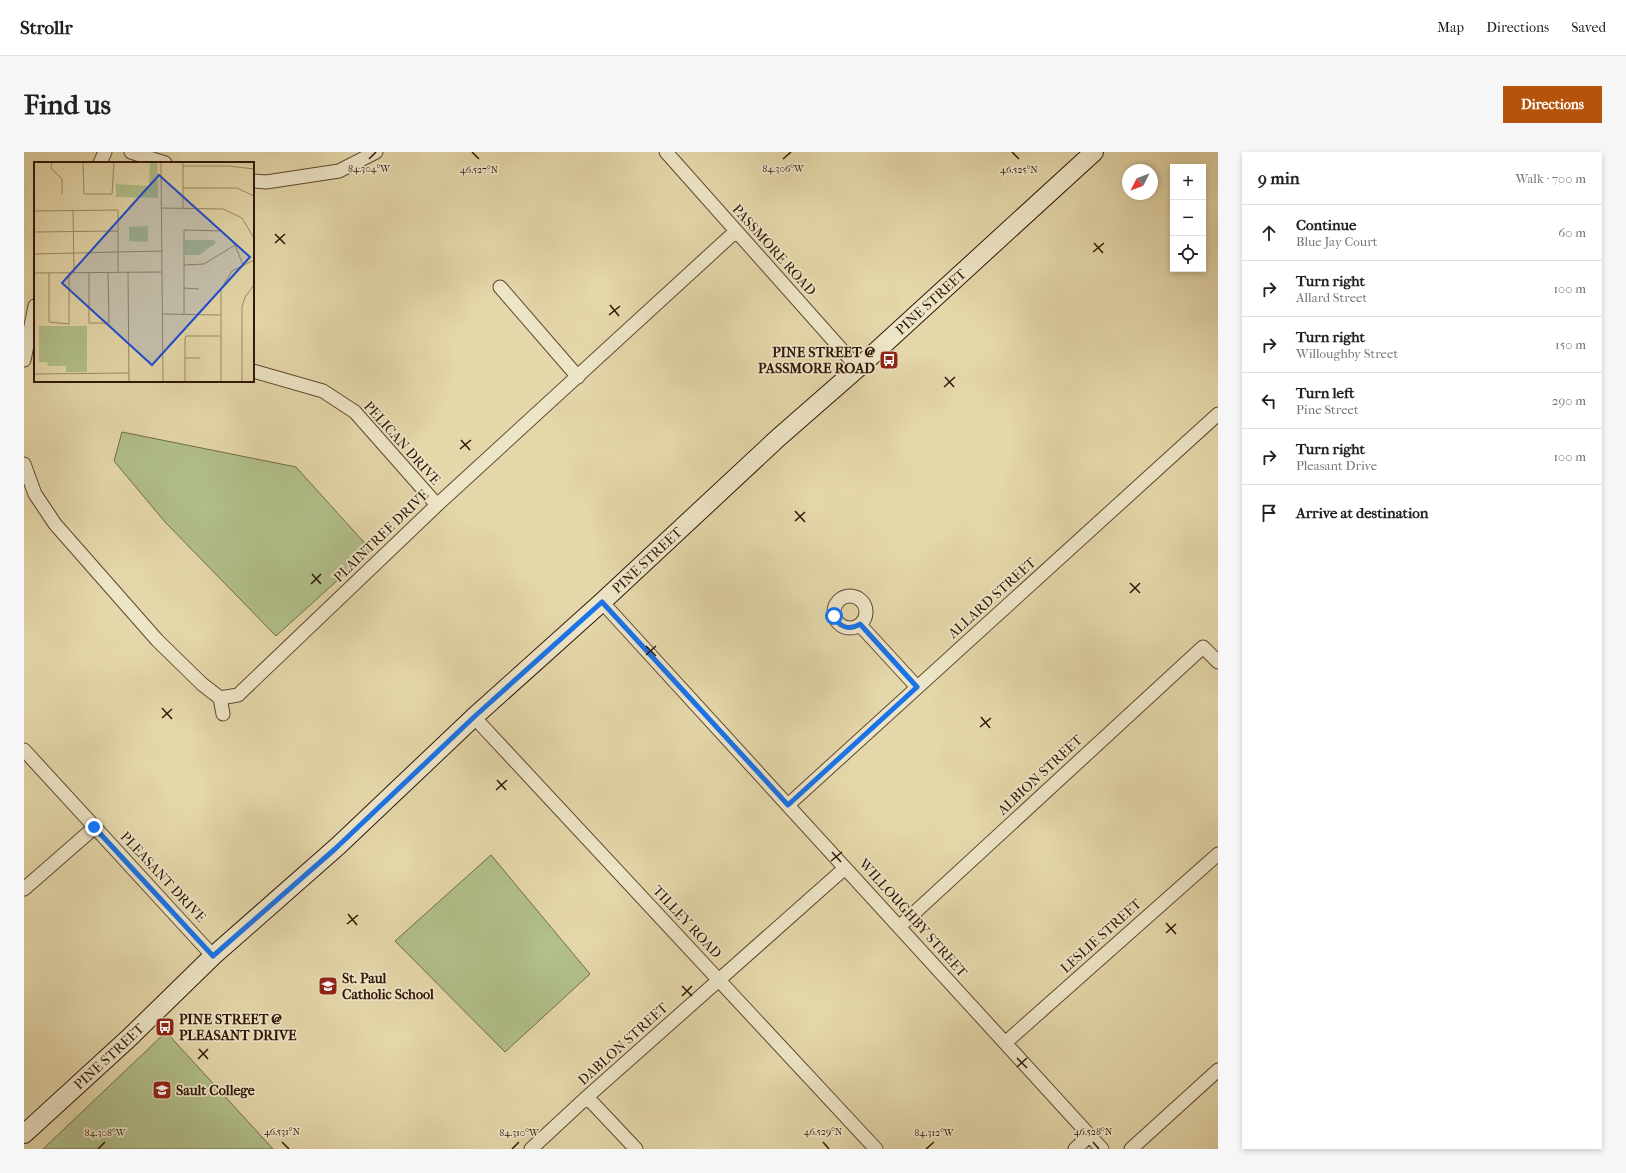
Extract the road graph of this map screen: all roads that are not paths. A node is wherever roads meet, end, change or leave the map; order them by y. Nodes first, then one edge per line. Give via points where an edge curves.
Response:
1 (105, 152) edge
2 (131, 152) edge
3 (376, 152) edge
4 (666, 152) edge
5 (1094, 152) edge
6 (100, 162) edge
7 (162, 162) edge
8 (254, 181) edge
9 (736, 231) junction
10 (500, 287) dead end
11 (34, 312) edge
12 (24, 360) edge
13 (858, 368) junction
14 (254, 371) edge
15 (578, 377) junction
16 (1218, 414) edge
17 (24, 464) edge
18 (437, 505) junction
19 (602, 602) junction
20 (860, 624) dead end
21 (1218, 662) edge
22 (917, 687) junction
23 (220, 698) junction
24 (224, 714) dead end
25 (474, 717) junction
26 (24, 750) edge
27 (788, 805) junction
28 (94, 827) junction
29 (1218, 854) edge
30 (845, 868) junction
31 (24, 889) edge
32 (899, 927) junction
33 (213, 956) junction
34 (718, 980) junction
35 (1005, 1043) junction
36 (1218, 1070) edge
37 (587, 1097) junction
38 (24, 1134) edge
39 (1090, 1136) junction
40 (531, 1149) edge
41 (636, 1149) edge
42 (876, 1149) edge
43 (1075, 1149) edge
44 (1102, 1149) edge
45 (1131, 1149) edge

1 - 6 street
2 - 7 street
3 - 8 street via 338,171 266,182
4 - 9 street, PASSMORE ROAD
5 - 13 street, PINE STREET
9 - 13 street, PASSMORE ROAD
9 - 15 street, PLAINTREE DRIVE
10 - 15 street
11 - 12 street
13 - 19 street, PINE STREET via 778,438
14 - 18 street, PELICAN DRIVE via 323,391 355,412
15 - 18 street, PLAINTREE DRIVE
16 - 22 street, ALLARD STREET
17 - 23 street via 35,494 55,524 157,640
18 - 23 street, PLAINTREE DRIVE via 238,695
19 - 25 street, PINE STREET
19 - 27 street, WILLOUGHBY STREET
20 - 22 street
21 - 32 street, ALBION STREET via 1204,647
22 - 27 street, ALLARD STREET
23 - 24 street
25 - 33 street, PINE STREET via 335,849
25 - 34 street, TILLEY ROAD
26 - 28 street, PLEASANT DRIVE
27 - 30 street, WILLOUGHBY STREET
28 - 31 street
28 - 33 street, PLEASANT DRIVE
29 - 35 street, LESLIE STREET
30 - 32 street, WILLOUGHBY STREET
30 - 34 street, DABLON STREET
32 - 35 street, WILLOUGHBY STREET
33 - 38 street, PINE STREET via 129,1038
34 - 37 street, DABLON STREET
34 - 42 street, TILLEY ROAD
35 - 39 street, WILLOUGHBY STREET
36 - 45 street
37 - 40 street, DABLON STREET
37 - 41 street
39 - 43 street
39 - 44 street, WILLOUGHBY STREET

